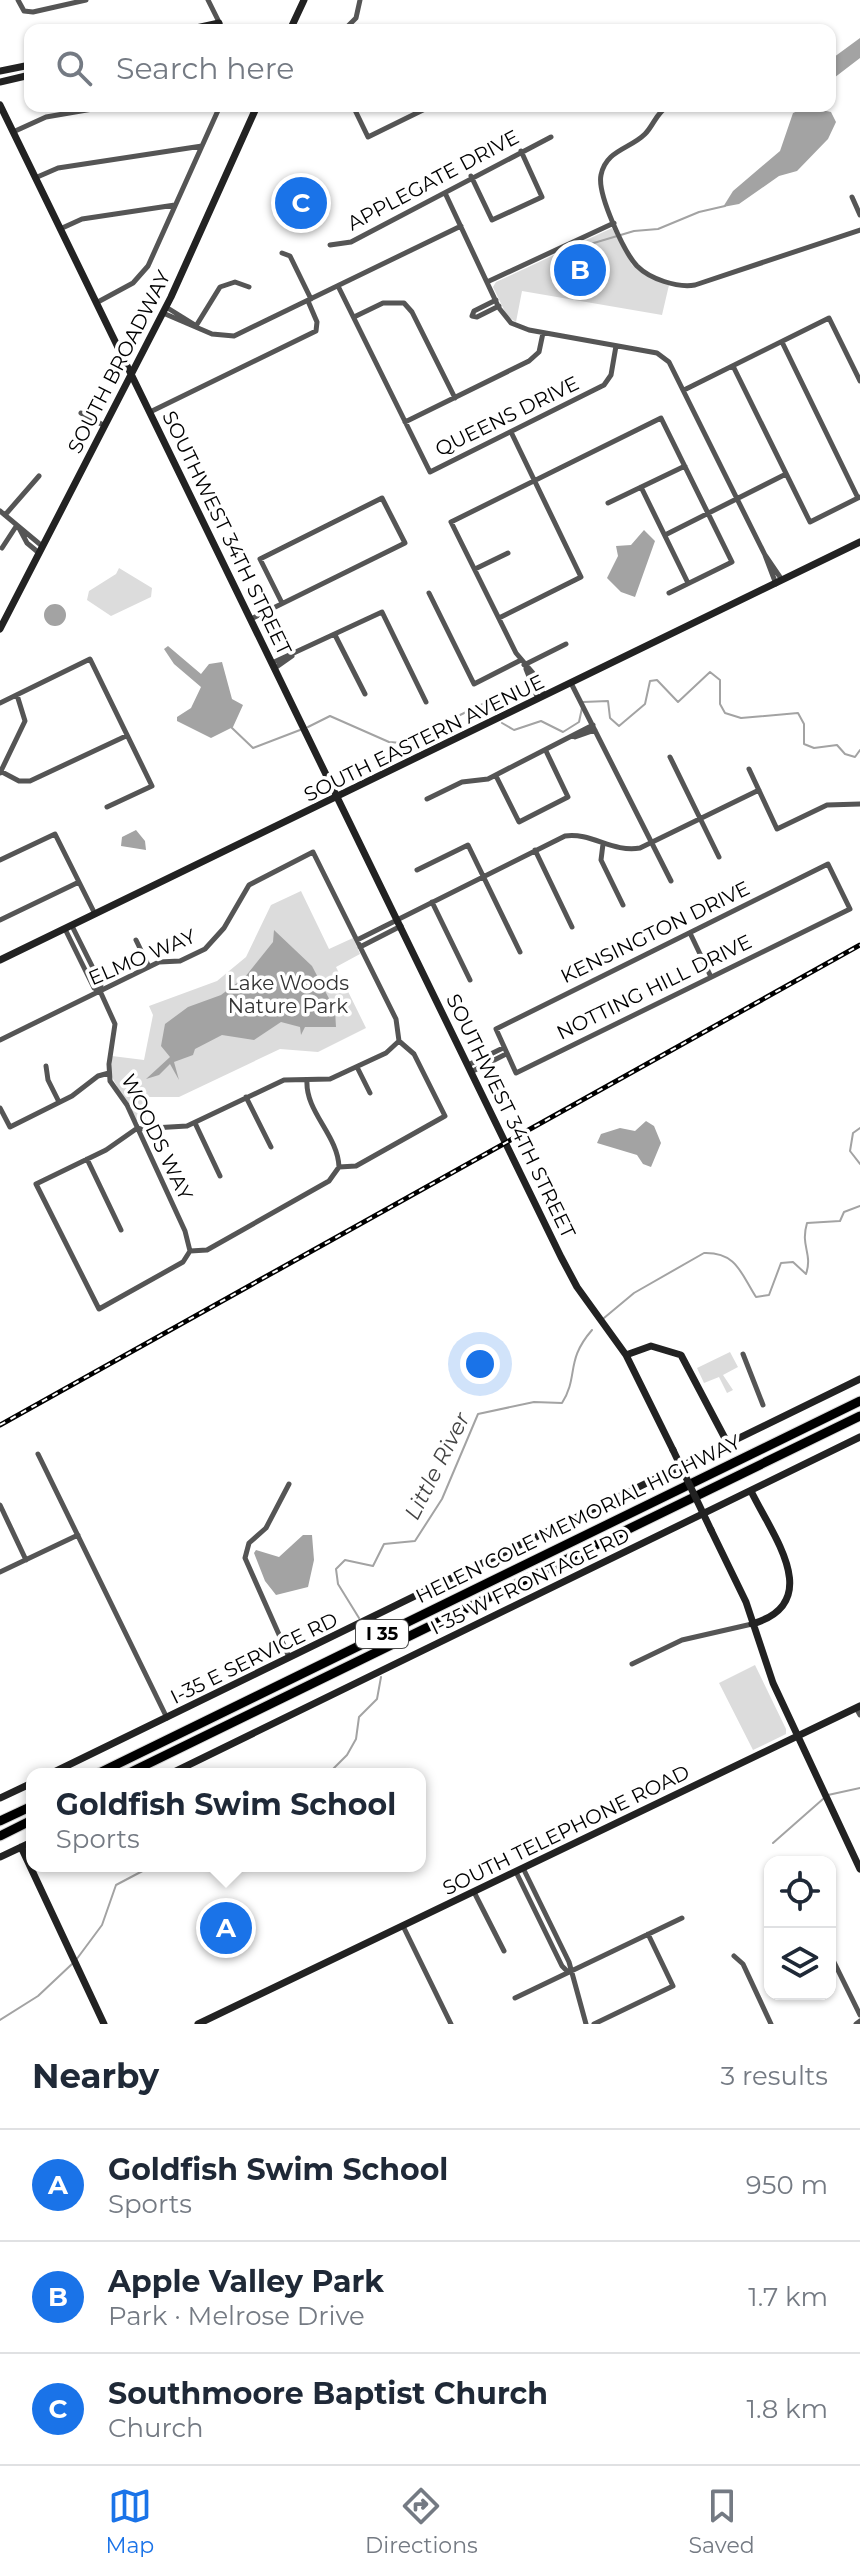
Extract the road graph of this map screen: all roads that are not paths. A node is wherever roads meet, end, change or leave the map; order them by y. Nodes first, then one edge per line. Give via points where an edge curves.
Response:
1 (18, 0) edge
2 (86, 0) edge
3 (208, 0) edge
4 (304, 0) edge
5 (360, 0) edge
6 (220, 24) edge
7 (293, 24) edge
8 (350, 24) edge
9 (24, 66) edge
10 (0, 71) edge
11 (24, 76) edge
12 (0, 82) edge
13 (0, 105) edge
14 (75, 112) edge
15 (217, 112) edge
16 (254, 112) edge
17 (356, 112) edge
18 (419, 112) edge
19 (663, 112) edge
20 (13, 132) junction
21 (551, 137) dead end
22 (202, 146) junction
23 (521, 151) junction
24 (471, 176) junction
25 (35, 178) junction
26 (446, 195) junction
27 (852, 197) dead end
28 (175, 205) junction
29 (860, 215) edge
30 (614, 223) junction
31 (461, 226) junction
32 (60, 229) junction
33 (860, 230) edge
34 (330, 245) dead end
35 (282, 253) dead end
36 (487, 282) junction
37 (338, 286) junction
38 (249, 287) dead end
39 (307, 301) junction
40 (96, 303) junction
41 (164, 310) junction
42 (354, 317) junction
43 (196, 326) junction
44 (543, 333) junction
45 (782, 342) junction
46 (616, 346) junction
47 (733, 366) junction
48 (131, 375) junction
49 (860, 381) edge
50 (684, 390) junction
51 (139, 391) junction
52 (122, 393) junction
53 (455, 398) junction
54 (150, 412) junction
55 (81, 413) dead end
56 (405, 422) junction
57 (105, 426) junction
58 (511, 432) junction
59 (685, 466) junction
60 (786, 474) junction
61 (39, 476) dead end
62 (534, 481) junction
63 (641, 487) junction
64 (859, 497) edge
65 (738, 499) junction
66 (608, 503) dead end
67 (2, 513) edge
68 (709, 514) junction
69 (18, 525) junction
70 (665, 535) junction
71 (860, 542) edge
72 (2, 548) dead end
73 (41, 550) junction
74 (508, 553) dead end
75 (475, 569) junction
76 (779, 582) junction
77 (688, 583) junction
78 (429, 593) dead end
79 (669, 593) dead end
80 (282, 603) junction
81 (499, 618) junction
82 (251, 619) junction
83 (0, 629) edge
84 (335, 635) junction
85 (566, 644) dead end
86 (524, 665) junction
87 (273, 666) junction
88 (571, 683) junction
89 (365, 694) dead end
90 (17, 695) junction
91 (541, 698) junction
92 (426, 702) dead end
93 (0, 703) edge
94 (594, 727) junction
95 (126, 736) junction
96 (546, 751) junction
97 (670, 757) dead end
98 (749, 769) dead end
99 (0, 772) edge
100 (496, 776) junction
101 (759, 790) junction
102 (337, 797) junction
103 (427, 799) dead end
104 (860, 804) edge
105 (107, 807) dead end
106 (700, 819) junction
107 (653, 843) junction
108 (603, 844) junction
109 (535, 850) junction
110 (719, 857) dead end
111 (0, 860) edge
112 (417, 870) dead end
113 (483, 876) junction
114 (671, 881) dead end
115 (79, 882) junction
116 (432, 901) junction
117 (623, 905) dead end
118 (850, 909) joint
119 (95, 915) junction
120 (0, 920) edge
121 (399, 922) junction
122 (69, 927) junction
123 (572, 927) dead end
124 (690, 933) junction
125 (136, 940) dead end
126 (357, 940) junction
127 (360, 947) junction
128 (520, 952) dead end
129 (0, 960) edge
130 (149, 967) junction
131 (711, 977) junction
132 (470, 980) dead end
133 (100, 991) junction
134 (0, 1040) edge
135 (399, 1041) junction
136 (505, 1051) junction
137 (46, 1066) dead end
138 (357, 1067) junction
139 (470, 1068) junction
140 (109, 1073) junction
141 (307, 1080) junction
142 (370, 1093) dead end
143 (246, 1097) junction
144 (59, 1102) junction
145 (0, 1108) edge
146 (195, 1123) junction
147 (136, 1129) junction
148 (271, 1147) dead end
149 (87, 1159) junction
150 (339, 1167) junction
151 (220, 1176) dead end
152 (121, 1230) dead end
153 (190, 1251) junction
154 (743, 1354) dead end
155 (626, 1355) junction
156 (860, 1379) edge
157 (860, 1401) edge
158 (763, 1405) dead end
159 (860, 1416) edge
160 (860, 1437) edge
161 (728, 1444) junction
162 (38, 1454) dead end
163 (289, 1484) dead end
164 (751, 1491) junction
165 (0, 1505) edge
166 (78, 1535) junction
167 (26, 1560) junction
168 (0, 1572) edge
169 (752, 1624) junction
170 (290, 1658) junction
171 (632, 1664) dead end
172 (859, 1709) edge
173 (167, 1718) junction
174 (799, 1736) junction
175 (63, 1768) edge
176 (109, 1768) edge
177 (139, 1768) edge
178 (182, 1768) edge
179 (26, 1786) edge
180 (0, 1798) edge
181 (26, 1809) edge
182 (0, 1821) edge
183 (26, 1823) edge
184 (0, 1836) edge
185 (26, 1845) edge
186 (21, 1847) junction
187 (0, 1857) edge
188 (26, 1858) edge
189 (860, 1869) edge
190 (520, 1870) junction
191 (33, 1872) edge
192 (474, 1892) junction
193 (682, 1918) dead end
194 (403, 1926) junction
195 (648, 1934) junction
196 (504, 1951) dead end
197 (734, 1956) dead end
198 (836, 1968) edge
199 (569, 1972) junction
200 (515, 1998) dead end
201 (859, 2020) edge
202 (104, 2024) edge
203 (198, 2024) edge
204 (451, 2024) edge
205 (586, 2024) edge
206 (594, 2024) edge
207 (771, 2024) edge

1 - 2 street via 24,11 33,12
3 - 6 street
4 - 7 street
5 - 8 street
9 - 10 street
11 - 12 street
13 - 20 street, SOUTHWEST 34TH STREET
14 - 20 street via 46,117
15 - 22 street
16 - 41 street, SOUTH BROADWAY
17 - 18 street via 368,137
19 - 30 street via 643,137 611,156 600,177
20 - 25 street, SOUTHWEST 34TH STREET
21 - 23 street, APPLEGATE DRIVE
22 - 25 street via 58,168
22 - 28 street
23 - 24 street, APPLEGATE DRIVE
23 - 24 street via 542,197 492,220
24 - 26 street, APPLEGATE DRIVE
25 - 32 street, SOUTHWEST 34TH STREET
26 - 31 street
26 - 34 street, APPLEGATE DRIVE via 351,242
27 - 29 street
28 - 32 street via 82,219
28 - 40 street via 143,273
30 - 33 street via 638,266 685,286
30 - 36 street
31 - 36 street
31 - 37 street
32 - 40 street, SOUTHWEST 34TH STREET
35 - 39 street via 290,256
36 - 44 street via 516,326
37 - 39 street
37 - 42 street
38 - 43 street via 235,282 220,287
39 - 43 street via 234,336
39 - 54 street via 316,331
40 - 48 street, SOUTHWEST 34TH STREET
41 - 43 street
41 - 48 street, SOUTH BROADWAY
42 - 53 street via 383,303 404,303
42 - 56 street
44 - 46 street
44 - 53 street via 534,358
45 - 47 street
45 - 49 street via 829,318
45 - 64 street
46 - 50 street via 662,356
46 - 58 street, QUEENS DRIVE via 604,385
47 - 50 street
47 - 60 street
48 - 51 street, SOUTHWEST 34TH STREET
48 - 52 street, SOUTH BROADWAY
50 - 65 street
51 - 52 street
51 - 54 street, SOUTHWEST 34TH STREET
52 - 57 street, SOUTH BROADWAY
53 - 56 street
54 - 82 street, SOUTHWEST 34TH STREET
55 - 57 street
56 - 58 street, QUEENS DRIVE via 430,472
57 - 73 street, SOUTH BROADWAY
58 - 62 street
59 - 62 street via 661,418
59 - 63 street
59 - 68 street
60 - 64 street via 810,522
60 - 65 street
61 - 67 street
62 - 75 street via 451,522
62 - 81 street via 581,577
63 - 66 street
63 - 70 street
65 - 68 street
65 - 76 street
67 - 69 street
68 - 70 street
68 - 77 street via 732,562
69 - 72 street
69 - 73 street via 27,543
70 - 77 street
71 - 76 street, SOUTH EASTERN AVENUE
73 - 83 street, SOUTH BROADWAY
74 - 75 street
75 - 81 street
76 - 88 street, SOUTH EASTERN AVENUE
77 - 79 street
78 - 86 street via 474,684
80 - 80 street via 405,543 382,498 260,559
80 - 82 street
81 - 86 street
82 - 87 street, SOUTHWEST 34TH STREET
84 - 87 street
84 - 89 street
84 - 92 street via 382,612
85 - 86 street
86 - 91 street
87 - 102 street, SOUTHWEST 34TH STREET
88 - 91 street, SOUTH EASTERN AVENUE
88 - 94 street
90 - 93 street
90 - 95 street via 90,659
90 - 99 street via 25,721
91 - 102 street, SOUTH EASTERN AVENUE
94 - 96 street
94 - 107 street
95 - 99 street via 30,781
95 - 105 street via 152,786
96 - 100 street
96 - 100 street via 568,797 519,822
97 - 106 street
98 - 101 street
100 - 103 street via 462,782
101 - 104 street via 777,829 827,805
101 - 106 street
102 - 119 street, SOUTH EASTERN AVENUE
102 - 121 street, SOUTHWEST 34TH STREET
106 - 107 street
106 - 110 street
107 - 108 street via 628,850
107 - 114 street
108 - 109 street via 572,835
108 - 117 street via 601,860
109 - 113 street
109 - 123 street
111 - 115 street via 55,834
112 - 113 street via 468,845
113 - 116 street
113 - 128 street
115 - 119 street
115 - 120 street
116 - 121 street
116 - 132 street
118 - 124 street, KENSINGTON DRIVE via 828,864
118 - 131 street, NOTTING HILL DRIVE
119 - 122 street, SOUTH EASTERN AVENUE
121 - 126 street
121 - 127 street
121 - 139 street, SOUTHWEST 34TH STREET
122 - 129 street, SOUTH EASTERN AVENUE
122 - 133 street, WOODS WAY via 94,988
124 - 131 street
124 - 136 street, KENSINGTON DRIVE via 496,1029
125 - 130 street
126 - 127 street
126 - 130 street, ELMO WAY via 313,852 249,885 205,949
127 - 135 street via 398,1025
130 - 133 street, ELMO WAY
131 - 136 street, NOTTING HILL DRIVE via 516,1073
133 - 134 street, ELMO WAY
133 - 140 street, WOODS WAY via 115,1024
135 - 138 street
135 - 150 street via 414,1054 445,1116 356,1166
136 - 139 street
137 - 144 street
138 - 141 street via 330,1079
138 - 142 street
139 - 155 street, SOUTHWEST 34TH STREET via 561,1257
140 - 144 street
140 - 147 street, WOODS WAY
141 - 143 street via 284,1080
141 - 150 street
143 - 146 street
143 - 148 street
144 - 145 street via 10,1127
146 - 147 street
146 - 151 street
147 - 149 street
147 - 153 street, WOODS WAY
149 - 152 street
149 - 153 street via 36,1184 99,1309 183,1262
150 - 153 street via 333,1178 314,1190 207,1250
154 - 158 street
155 - 161 street via 651,1346 681,1355
155 - 169 street, SOUTHWEST 34TH STREET, bridge via 738,1583
156 - 161 street, I-35 E SERVICE RD
157 - 176 highway, HELEN COLE MEMORIAL HIGHWAY / I 35
159 - 177 highway, HELEN COLE MEMORIAL HIGHWAY / I 35
160 - 164 street, I-35 W FRONTAGE RD
161 - 170 street, I-35 E SERVICE RD
162 - 166 street
163 - 170 street via 266,1528 249,1543 245,1558
164 - 169 street via 791,1583 783,1608
164 - 178 street, I-35 W FRONTAGE RD
165 - 167 street
166 - 167 street
166 - 173 street
167 - 168 street
169 - 171 street via 682,1640
169 - 174 street, SOUTHWEST 34TH STREET
170 - 173 street, I-35 E SERVICE RD
172 - 174 street, SOUTH TELEPHONE ROAD
173 - 175 street, I-35 E SERVICE RD
174 - 189 street, SOUTHWEST 34TH STREET
174 - 190 street, SOUTH TELEPHONE ROAD
179 - 180 street
181 - 182 highway
183 - 184 highway
185 - 186 street
186 - 187 street
186 - 188 street
190 - 192 street, SOUTH TELEPHONE ROAD
190 - 199 street
191 - 202 street
192 - 194 street, SOUTH TELEPHONE ROAD
192 - 196 street
193 - 195 street
194 - 203 street, SOUTH TELEPHONE ROAD
194 - 204 street
195 - 199 street
195 - 206 street via 673,1986
197 - 207 street via 743,1964
198 - 201 street
199 - 200 street
199 - 205 street

